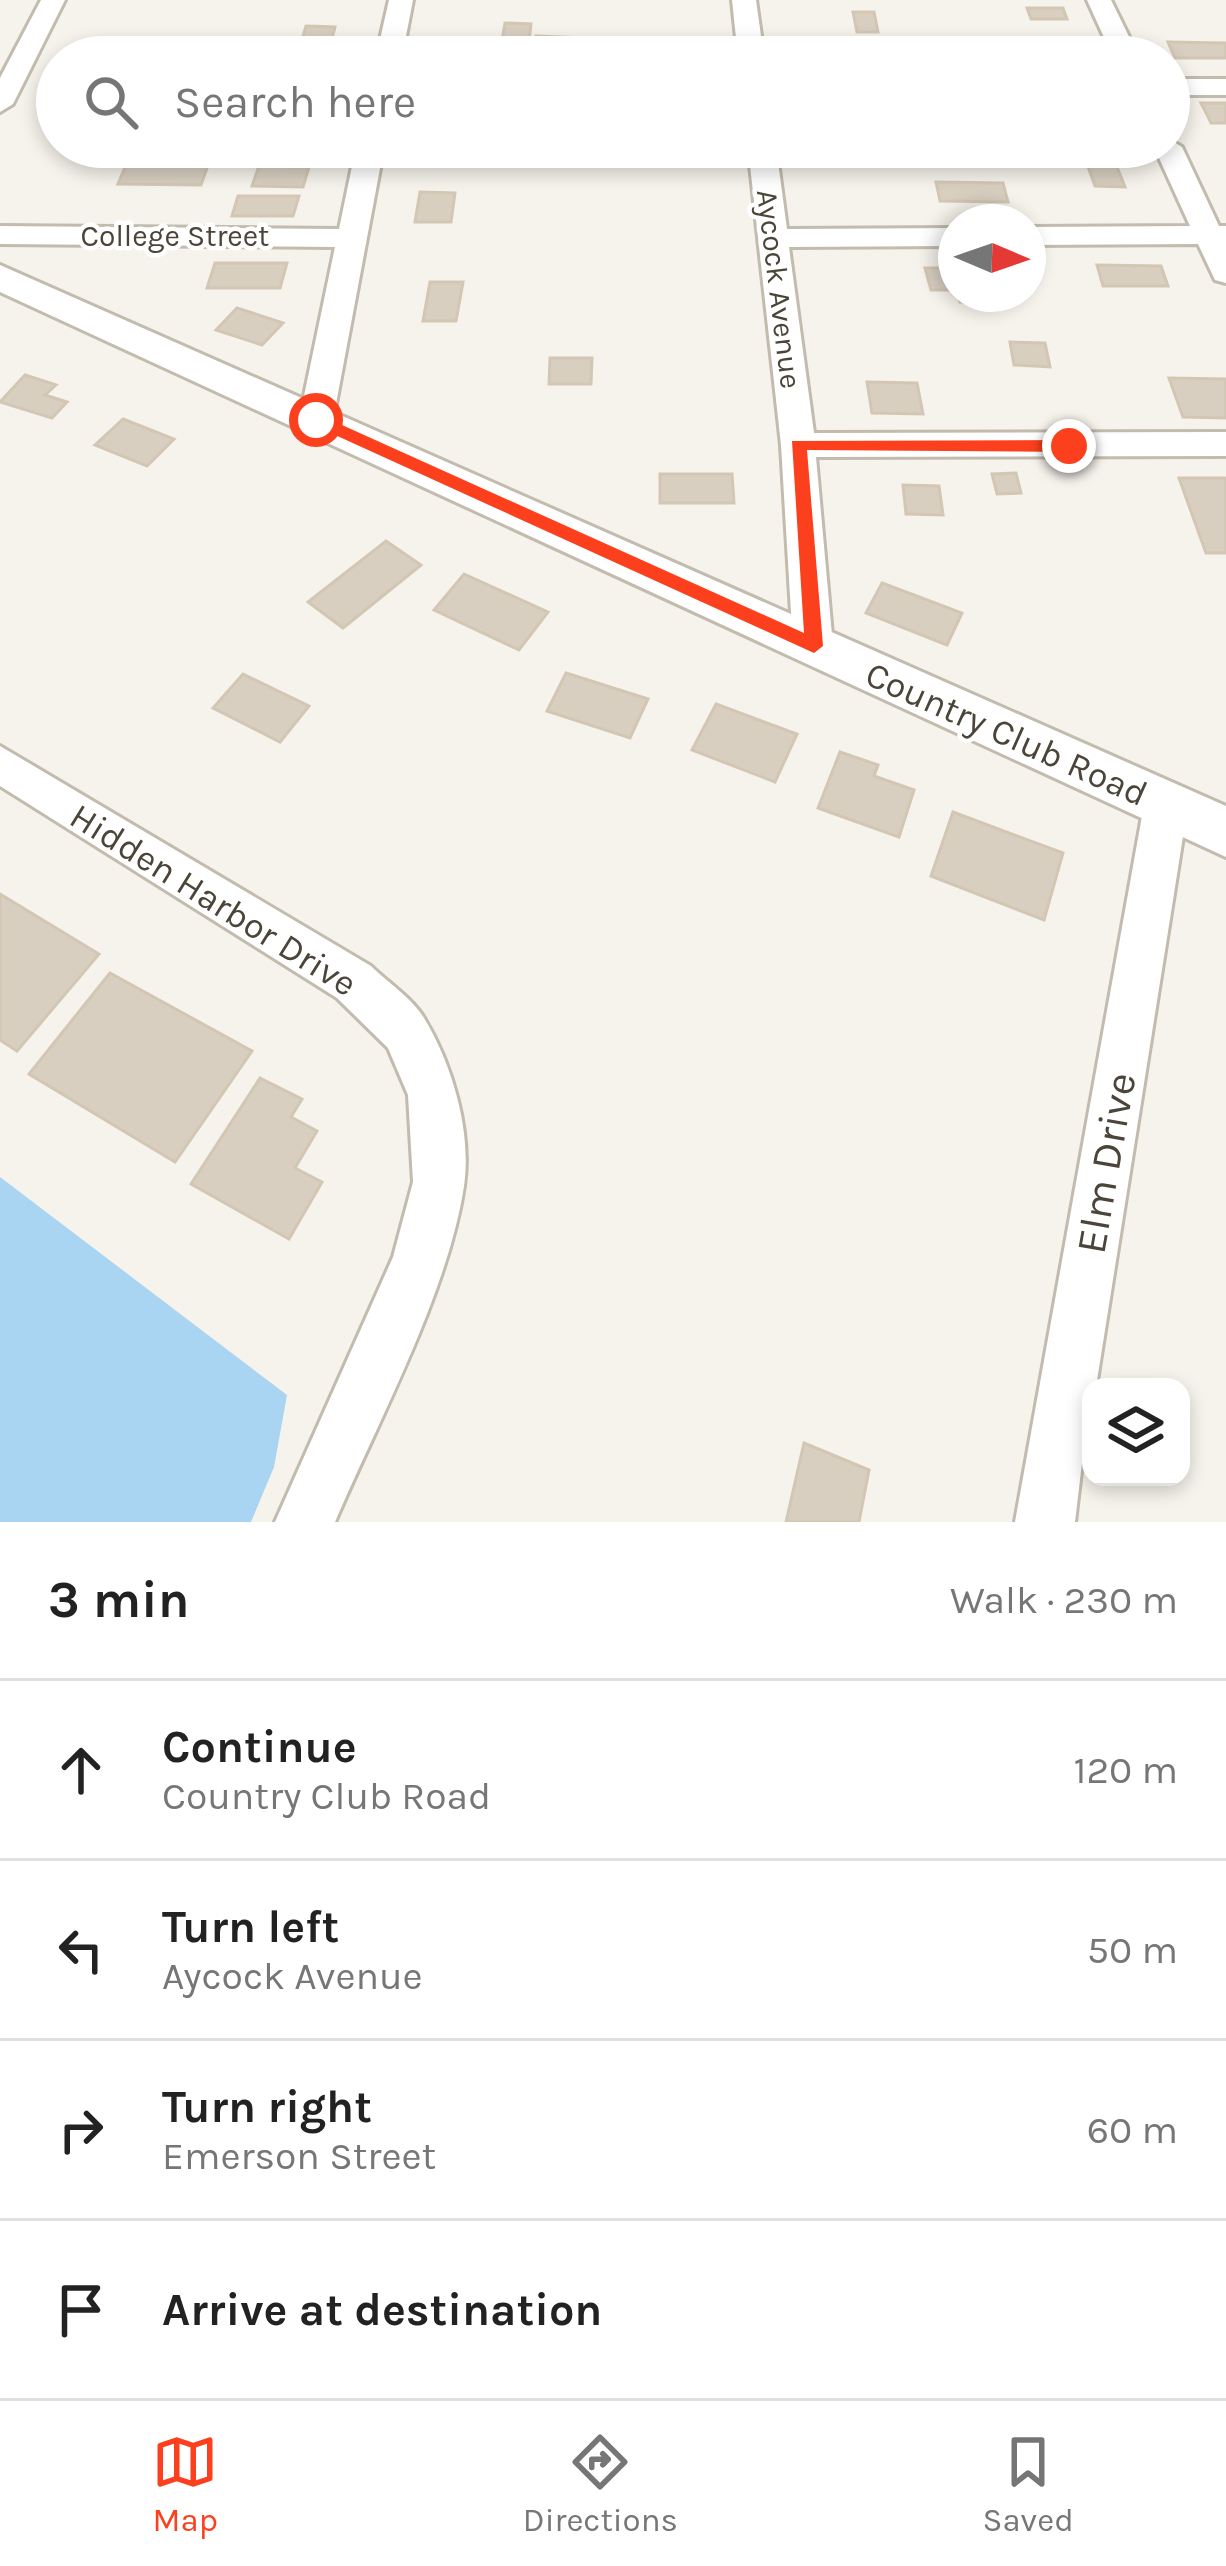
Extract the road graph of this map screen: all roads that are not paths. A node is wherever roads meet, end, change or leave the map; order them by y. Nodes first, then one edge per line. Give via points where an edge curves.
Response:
1 (53, 0) edge
2 (400, 0) edge
3 (744, 0) edge
4 (1099, 0) edge
5 (393, 36) edge
6 (748, 36) edge
7 (1116, 36) edge
8 (1190, 87) edge
9 (1226, 87) edge
10 (0, 104) edge
11 (365, 168) edge
12 (764, 168) edge
13 (1180, 168) edge
14 (0, 235) edge
15 (1217, 235) edge
16 (1046, 236) edge
17 (938, 237) edge
18 (350, 238) junction
19 (772, 238) junction
20 (1226, 273) edge
21 (0, 277) edge
22 (316, 420) junction
23 (1226, 444) edge
24 (798, 445) junction
25 (814, 646) junction
26 (0, 764) edge
27 (1166, 805) junction
28 (1226, 832) edge
29 (304, 1522) edge
30 (1045, 1522) edge

1 - 10 street
2 - 5 street
3 - 6 street
4 - 7 street
8 - 9 street
11 - 18 street
12 - 19 street, Aycock Avenue
13 - 15 street
14 - 18 street, College Street
15 - 16 street
15 - 20 street
17 - 19 street
18 - 22 street
19 - 24 street, Aycock Avenue
21 - 22 street, Country Club Road
22 - 25 street, Country Club Road
23 - 24 street
24 - 25 street, Aycock Avenue
25 - 27 street, Country Club Road
26 - 29 street, Hidden Harbor Drive via 354,982 405,1030 433,1095 440,1182 419,1260
27 - 28 street, Country Club Road
27 - 30 street, Elm Drive

